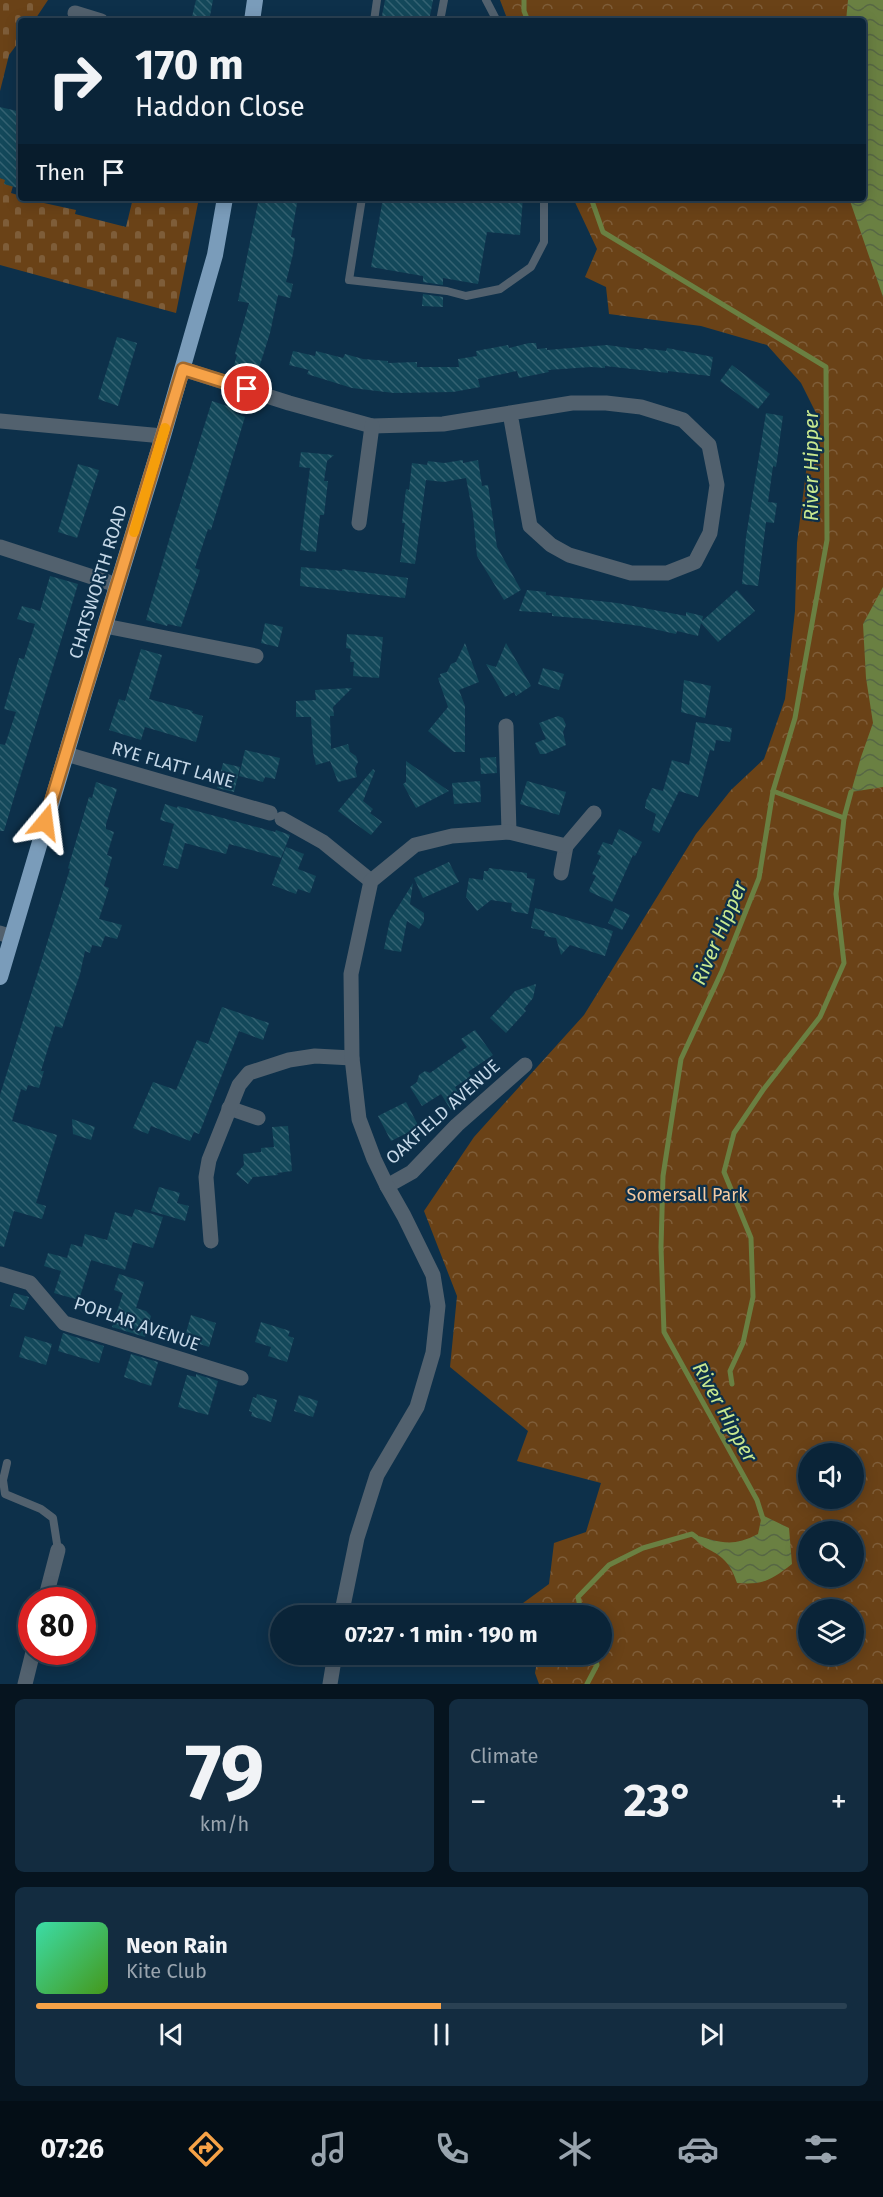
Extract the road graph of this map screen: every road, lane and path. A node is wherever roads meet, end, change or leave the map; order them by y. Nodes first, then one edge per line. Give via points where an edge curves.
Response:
1 (255, 0) edge
2 (377, 0) edge
3 (444, 0) edge
4 (486, 0) edge
5 (75, 13) dead end
6 (91, 18) edge
7 (255, 18) edge
8 (374, 18) edge
9 (441, 18) edge
10 (495, 18) edge
11 (224, 201) edge
12 (362, 201) edge
13 (544, 201) edge
14 (183, 369) junction
15 (510, 413) junction
16 (0, 421) edge
17 (372, 426) junction
18 (163, 436) junction
19 (359, 523) dead end
20 (0, 547) edge
21 (117, 585) junction
22 (105, 626) junction
23 (256, 656) dead end
24 (506, 726) dead end
25 (66, 754) junction
26 (594, 813) dead end
27 (509, 832) junction
28 (566, 846) junction
29 (561, 873) dead end
30 (370, 881) junction
31 (6, 935) edge
32 (0, 977) edge
33 (352, 1058) junction
34 (525, 1065) dead end
35 (229, 1108) junction
36 (258, 1118) dead end
37 (387, 1186) junction
38 (211, 1241) dead end
39 (0, 1274) edge
40 (241, 1378) dead end
41 (7, 1463) dead end
42 (58, 1550) joint
43 (48, 1587) edge
44 (343, 1605) edge
45 (30, 1665) edge
46 (333, 1665) edge
47 (25, 1684) edge
48 (330, 1684) edge

1 - 7 highway
2 - 8 lane
3 - 9 lane
4 - 10 lane
5 - 6 street
11 - 14 highway, CHATSWORTH ROAD via 215,255
12 - 13 lane via 349,280 466,296 500,289 531,267 544,242
14 - 17 street
14 - 18 highway, CHATSWORTH ROAD
15 - 15 street via 572,403 606,403 641,407 683,420 709,445 717,485 710,532 695,562 667,573 631,573 569,555 551,545 530,526
15 - 17 street via 443,424
16 - 18 street
17 - 19 street
18 - 21 highway, CHATSWORTH ROAD
20 - 21 street
21 - 22 highway, CHATSWORTH ROAD
22 - 23 street
22 - 25 highway, CHATSWORTH ROAD
24 - 27 street
25 - 30 street, RYE FLATT LANE via 276,816 323,842
25 - 31 highway, CHATSWORTH ROAD
26 - 28 street
27 - 28 street
27 - 30 street via 452,836 415,845
28 - 29 street
30 - 33 street, OAKFIELD AVENUE via 351,974
31 - 32 highway, CHATSWORTH ROAD
33 - 35 street via 315,1056 249,1073
33 - 37 street, OAKFIELD AVENUE via 359,1119
34 - 37 street, OAKFIELD AVENUE via 457,1125 412,1172
35 - 36 street
35 - 38 street via 206,1177
37 - 44 street, OAKFIELD AVENUE via 433,1275 438,1306 433,1353 417,1407 377,1475 357,1538
39 - 40 street, POPLAR AVENUE via 30,1283 64,1323
41 - 42 lane via 5,1494 53,1518
42 - 43 street
45 - 47 street
46 - 48 street

